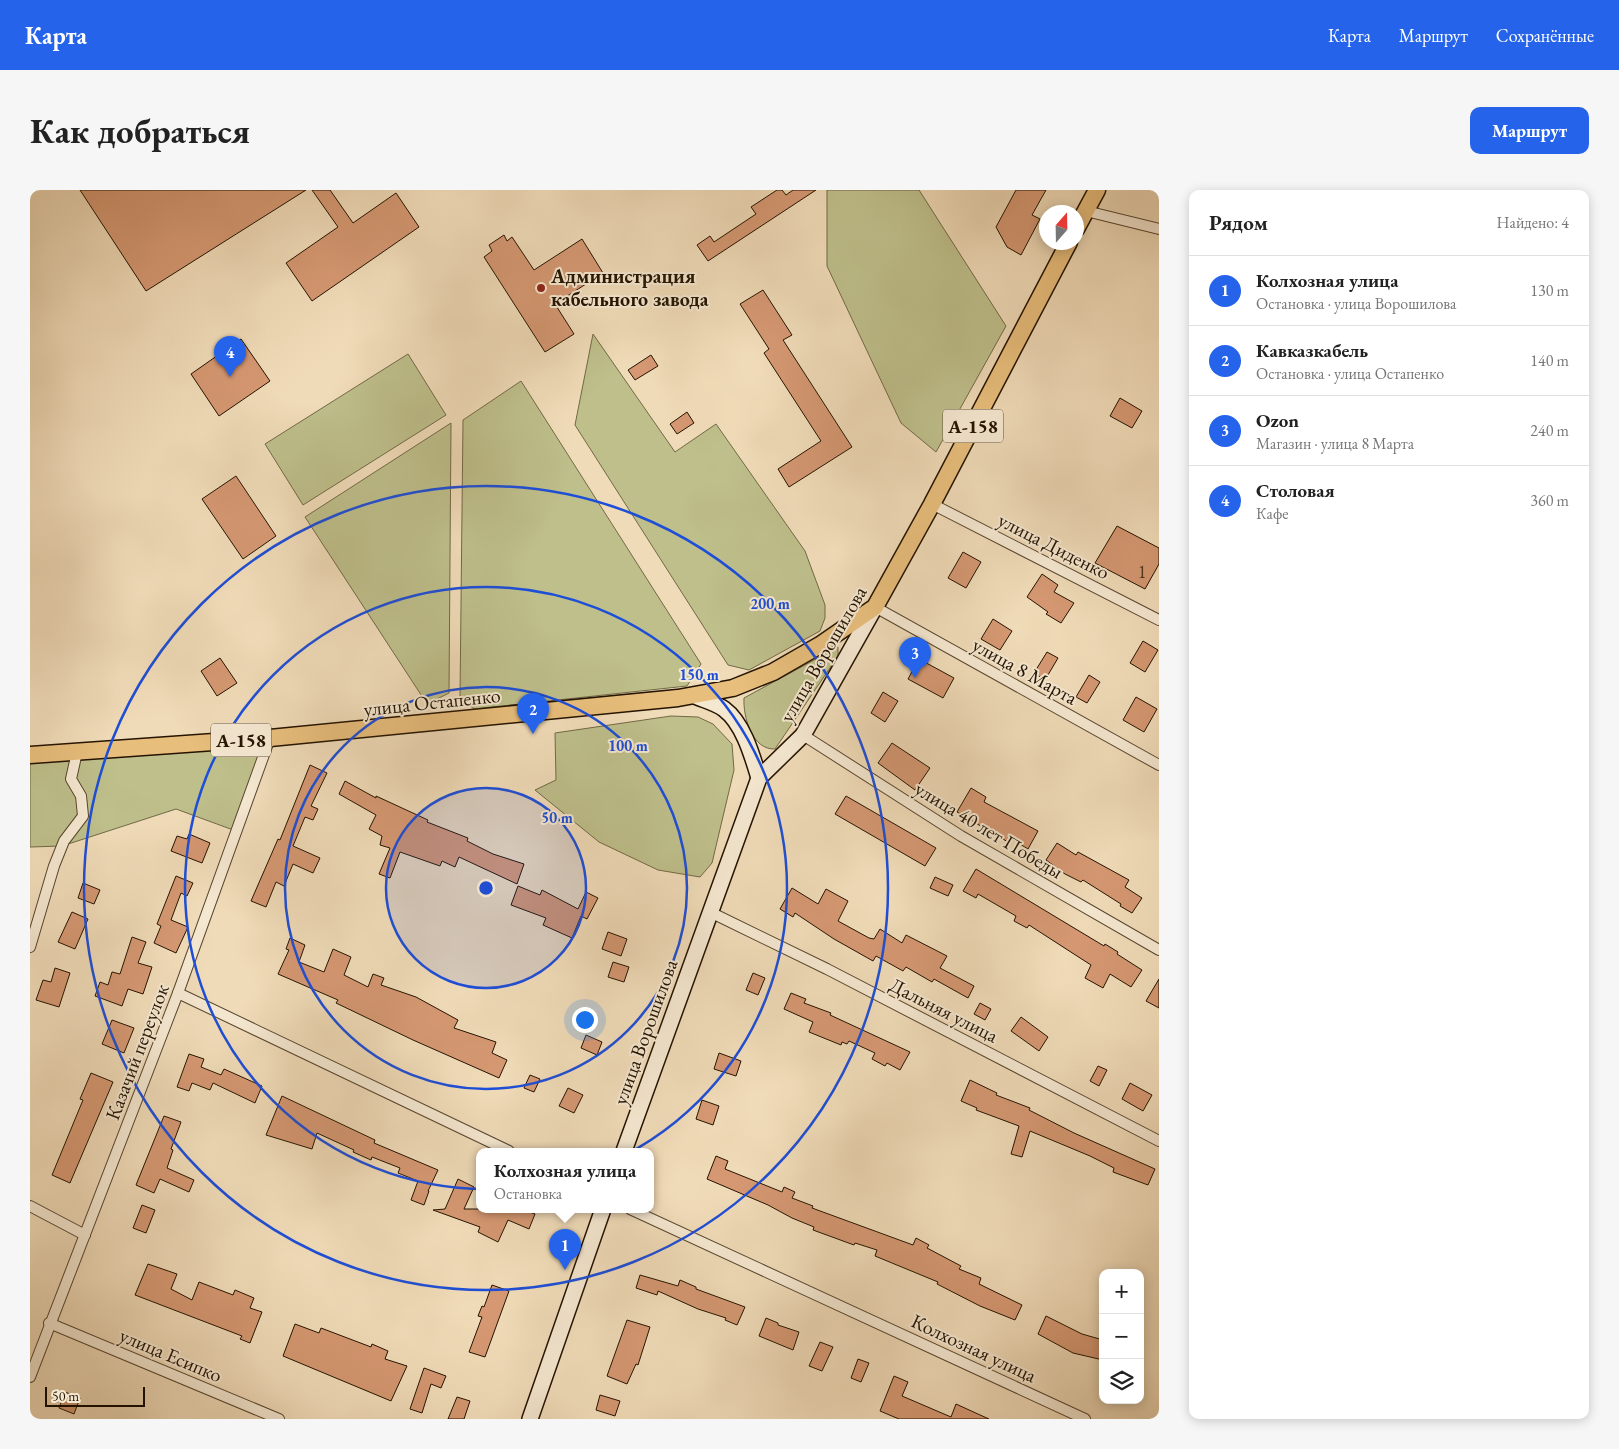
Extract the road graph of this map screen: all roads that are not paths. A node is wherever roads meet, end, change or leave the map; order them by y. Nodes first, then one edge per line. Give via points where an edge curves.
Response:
1 (1097, 190) edge
2 (1086, 211) junction
3 (1084, 215) edge
4 (1159, 229) edge
5 (1065, 250) edge
6 (932, 504) junction
7 (874, 607) junction
8 (1158, 617) edge
9 (695, 696) junction
10 (804, 734) junction
11 (270, 738) junction
12 (77, 752) junction
13 (30, 755) edge
14 (1159, 765) edge
15 (759, 778) junction
16 (712, 913) junction
17 (30, 947) edge
18 (1159, 950) edge
19 (178, 993) junction
20 (1159, 1141) edge
21 (503, 1148) edge
22 (625, 1148) edge
23 (30, 1206) edge
24 (602, 1213) edge
25 (639, 1213) edge
26 (85, 1234) junction
27 (49, 1323) junction
28 (34, 1352) edge
29 (30, 1377) edge
30 (279, 1419) edge
31 (530, 1419) edge
32 (1085, 1419) edge

1 - 2 main road
2 - 3 main road
2 - 4 street
5 - 6 main road, улица Ворошилова / А-158
6 - 7 main road, улица Ворошилова / А-158
6 - 8 street, улица Диденко
7 - 9 main road, улица Остапенко / А-158 via 820,645 773,672 733,688
7 - 10 main road, улица Ворошилова
7 - 14 street, улица 8 Марта
9 - 11 main road, улица Остапенко / А-158
9 - 15 main road via 723,708 731,716 750,751
10 - 15 main road, улица Ворошилова
10 - 18 street, улица 40 лет Победы via 961,836
11 - 12 main road, улица Остапенко / А-158
11 - 19 street, Казачий переулок
12 - 13 main road, улица Остапенко / А-158
12 - 17 street via 71,779 81,796 83,816 64,841
15 - 16 main road, улица Ворошилова
16 - 20 street, Дальняя улица
16 - 22 main road, улица Ворошилова
19 - 21 street
19 - 26 street, Казачий переулок
23 - 26 street
24 - 31 main road
25 - 32 street, Колхозная улица
26 - 27 street, Казачий переулок
27 - 28 street, Казачий переулок
27 - 30 street, улица Есипко
28 - 29 street, Казачий переулок

